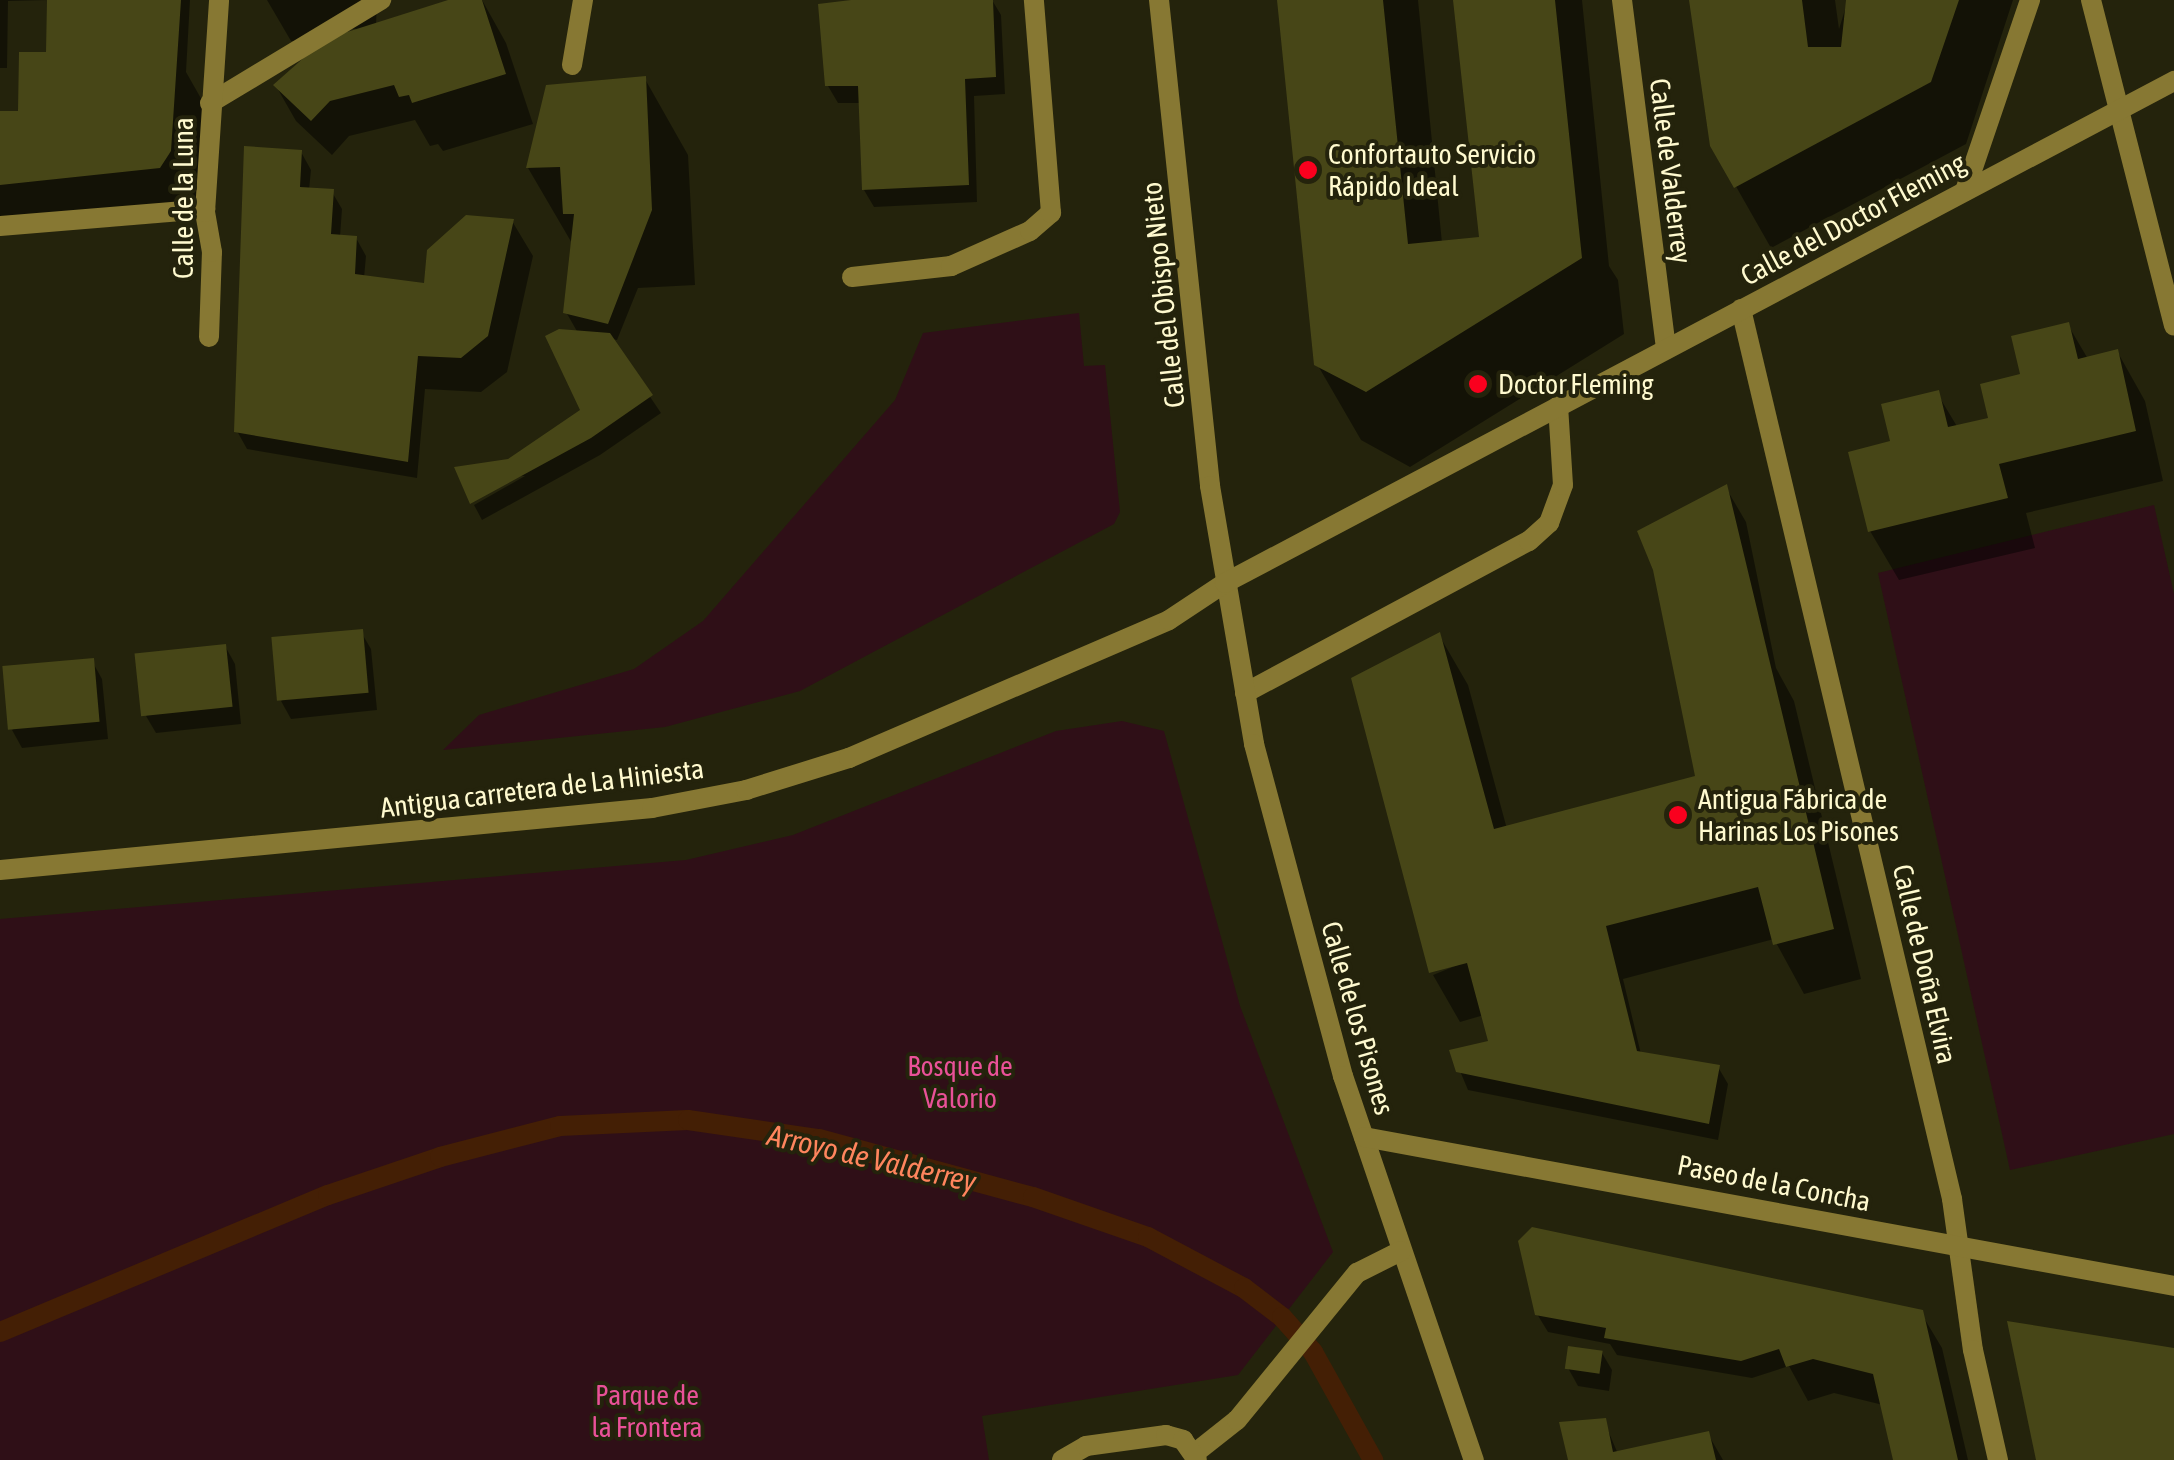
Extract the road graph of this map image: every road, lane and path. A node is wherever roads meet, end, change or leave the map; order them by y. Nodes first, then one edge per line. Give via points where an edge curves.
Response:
1 (220, 0) edge
2 (381, 0) edge
3 (583, 0) edge
4 (1034, 0) edge
5 (1160, 0) edge
6 (1622, 0) edge
7 (2030, 0) edge
8 (2091, 0) edge
9 (572, 65) dead end
10 (2174, 80) edge
11 (210, 103) junction
12 (2122, 108) junction
13 (1964, 191) junction
14 (205, 208) junction
15 (0, 226) edge
16 (852, 277) dead end
17 (1741, 309) junction
18 (2174, 326) edge
19 (209, 337) dead end
20 (1666, 349) junction
21 (1558, 406) junction
22 (1226, 582) junction
23 (1245, 693) junction
24 (0, 870) edge
25 (1364, 1138) junction
26 (1959, 1245) junction
27 (1401, 1252) junction
28 (2174, 1286) edge
29 (1196, 1457) edge
30 (1062, 1460) edge
31 (1474, 1460) edge
32 (1998, 1460) edge

1 - 11 street, Calle de la Luna
2 - 11 street
3 - 9 street
4 - 16 street via 1051,213 1030,231 958,264
5 - 22 street, Calle del Obispo Nieto via 1210,486
6 - 20 street, Calle de Valderrey
7 - 13 street
8 - 12 street
10 - 12 street, Calle del Doctor Fleming
11 - 14 street, Calle de la Luna
12 - 13 street, Calle del Doctor Fleming
12 - 18 street
13 - 17 street, Calle del Doctor Fleming
14 - 15 street
14 - 19 street, Calle de la Luna via 212,252
17 - 20 street, Calle del Doctor Fleming
17 - 26 street, Calle de Doña Elvira
20 - 21 street, Calle del Doctor Fleming
21 - 22 street, Calle del Doctor Fleming
21 - 23 street via 1563,486 1549,522 1529,541
22 - 23 street, Calle de los Pisones
22 - 24 street, Antigua carretera de La Hiniesta via 1142,634 962,712 746,790 578,816
23 - 25 street, Calle de los Pisones
25 - 26 street, Paseo de la Concha
25 - 27 street, Calle de los Pisones
26 - 28 street, Paseo de la Concha
26 - 32 street, Calle de Doña Elvira via 1972,1350
27 - 29 street via 1380,1258 1348,1282 1268,1385
27 - 31 street, Calle de los Pisones
29 - 30 street via 1166,1435 1086,1446

